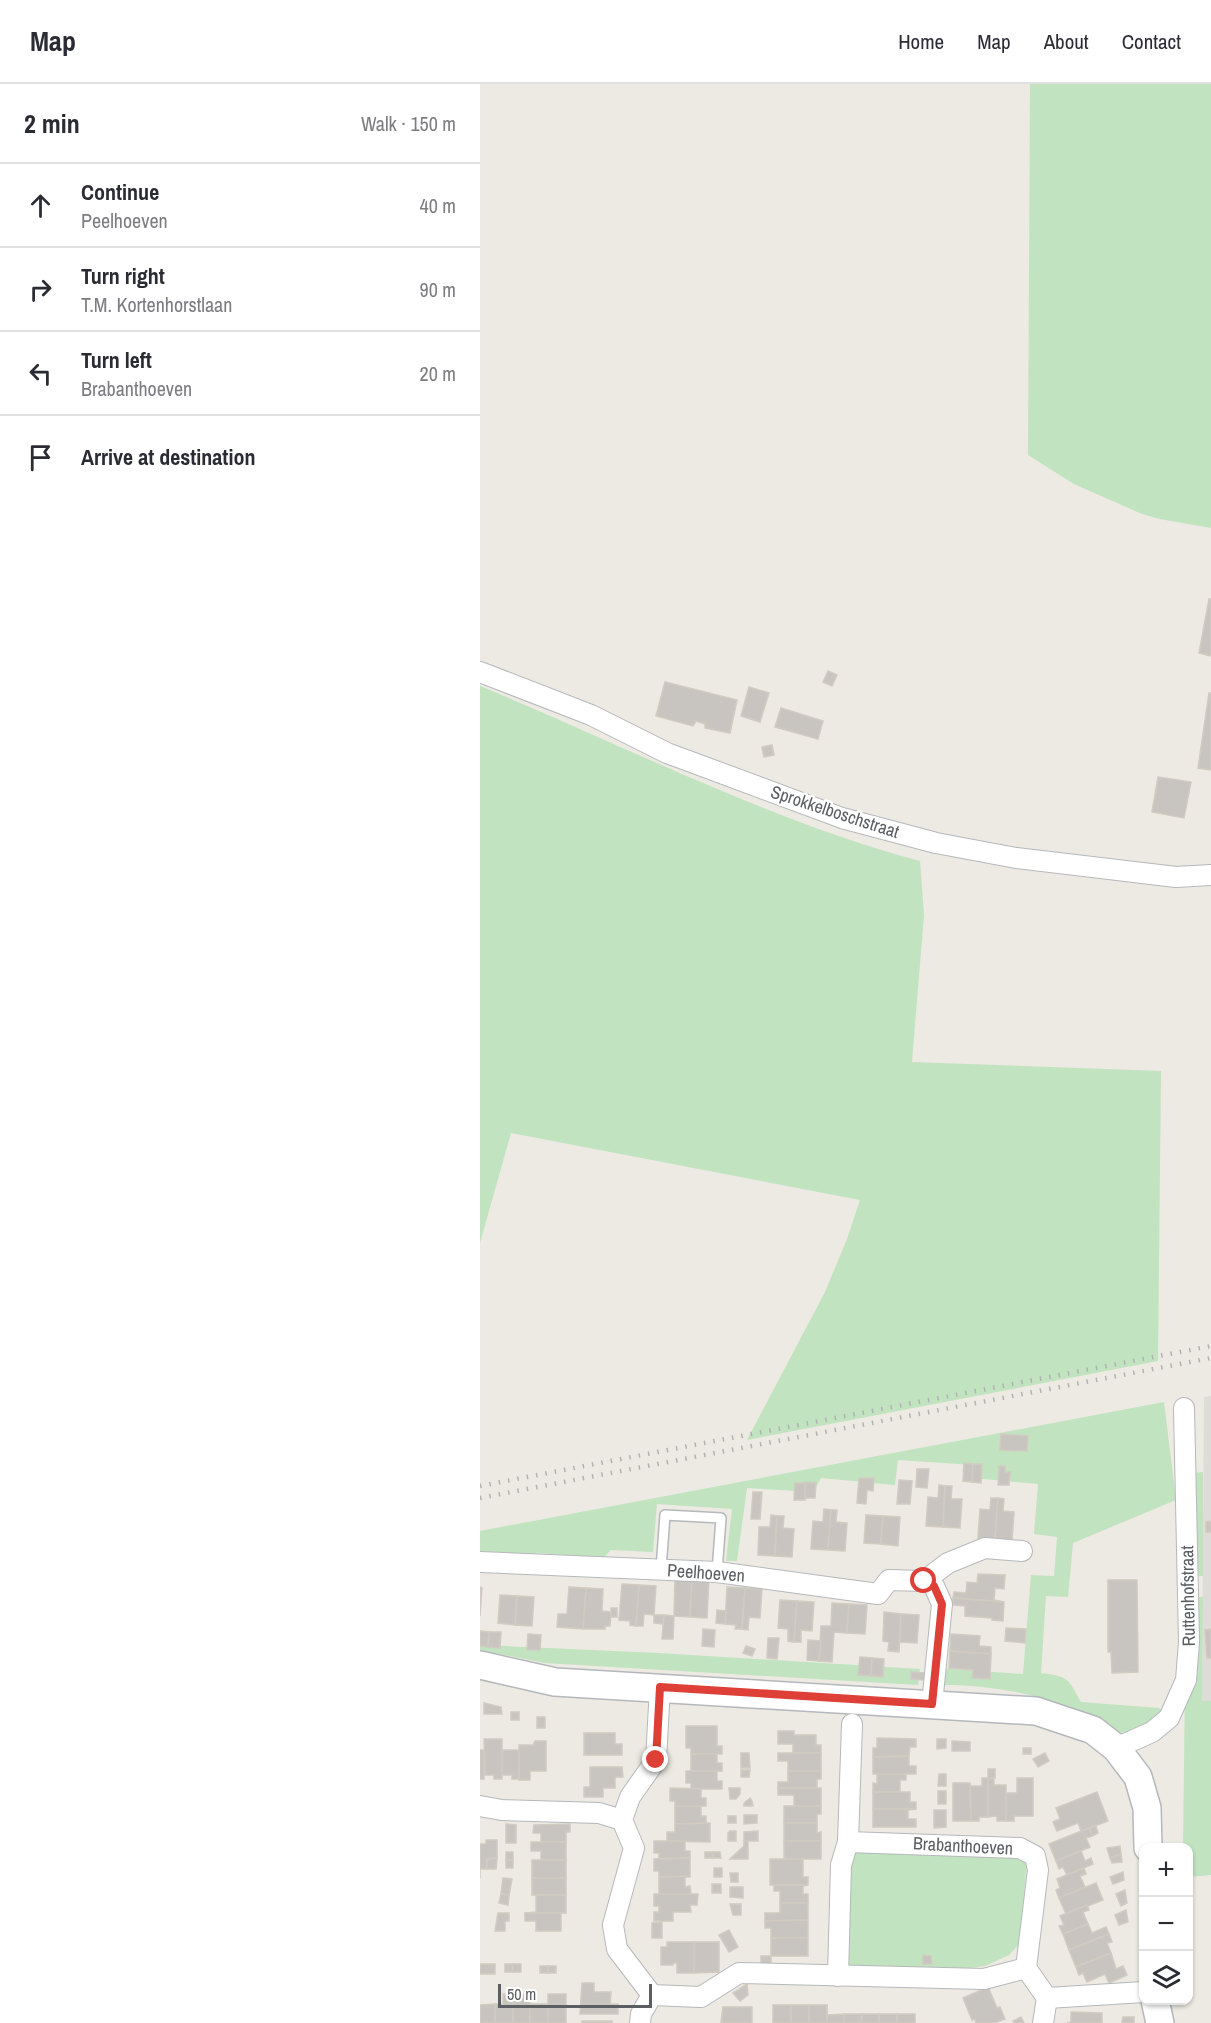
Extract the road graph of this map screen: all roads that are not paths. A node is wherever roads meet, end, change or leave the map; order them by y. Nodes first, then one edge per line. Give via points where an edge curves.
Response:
1 (480, 672) edge
2 (1211, 875) edge
3 (1184, 1408) dead end
4 (1022, 1551) dead end
5 (480, 1562) edge
6 (661, 1569) junction
7 (717, 1572) junction
8 (924, 1581) junction
9 (480, 1665) edge
10 (660, 1687) junction
11 (932, 1704) junction
12 (852, 1724) dead end
13 (1116, 1748) junction
14 (480, 1806) edge
15 (621, 1820) junction
16 (848, 1842) junction
17 (1149, 1843) edge
18 (1026, 1968) junction
19 (838, 1976) junction
20 (1139, 1992) edge
21 (652, 1995) junction
22 (1047, 1998) junction
23 (1156, 2005) edge
24 (640, 2023) edge
25 (1043, 2023) edge
26 (1160, 2023) edge

1 - 2 street, Sprokkelboschstraat via 591,715 667,753 842,818 936,843 1016,858 1176,877
3 - 13 street, Ruttenhofstraat via 1189,1642 1186,1680 1169,1718 1152,1732
4 - 8 street via 985,1548 948,1563
5 - 6 street, Peelhoeven
6 - 7 street, Peelhoeven
6 - 7 lane via 665,1515 721,1518
7 - 8 street, Peelhoeven via 878,1594 889,1580
8 - 11 street via 934,1586 942,1604
9 - 10 street via 555,1682
10 - 11 street
10 - 15 street via 656,1760 630,1797
11 - 13 street via 1036,1711 1093,1730
12 - 16 street
13 - 17 street via 1138,1777 1147,1808
14 - 15 street via 599,1813
15 - 21 street via 634,1848 613,1925 617,1949
16 - 18 street, Brabanthoeven via 1020,1848 1035,1856 1038,1870
16 - 19 street via 841,1866
18 - 19 street via 984,1979
18 - 22 street
19 - 21 street via 739,1973 701,1997
20 - 22 street
21 - 24 street
22 - 25 street
23 - 26 street

